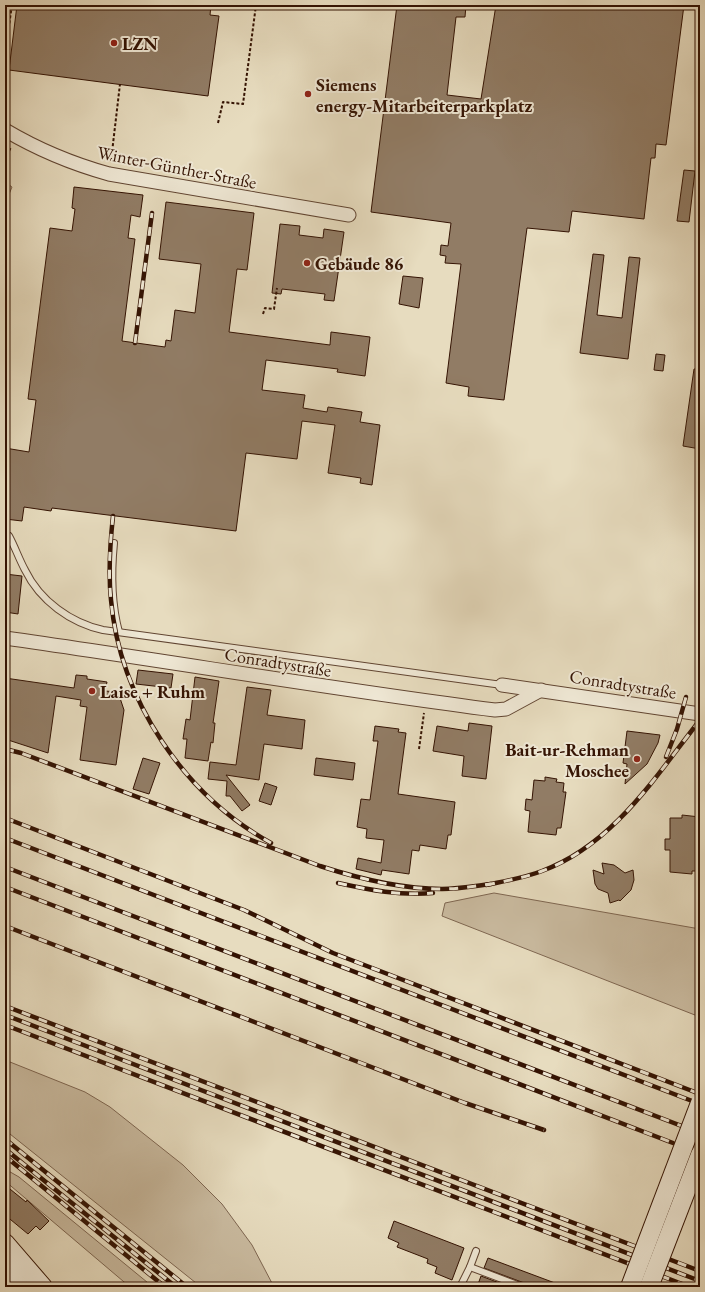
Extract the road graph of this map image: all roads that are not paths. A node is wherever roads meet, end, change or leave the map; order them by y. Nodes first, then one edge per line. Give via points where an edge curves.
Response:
1 (5, 130) edge
2 (349, 216) dead end
3 (9, 536) dead end
4 (114, 543) dead end
5 (119, 632) junction
6 (5, 638) edge
7 (502, 685) joint
8 (541, 690) junction
9 (700, 714) edge
10 (700, 1103) edge
11 (700, 1154) edge
12 (5, 1243) edge
13 (476, 1251) dead end
14 (470, 1267) junction
15 (5, 1268) edge
16 (20, 1287) edge
17 (42, 1287) edge
18 (460, 1287) edge
19 (523, 1287) edge
20 (630, 1287) edge
21 (650, 1287) edge

1 - 2 street, Winter-Günther-Straße via 86,168 109,174
3 - 5 lane via 25,571 55,608 86,626
4 - 5 lane via 112,596
5 - 7 lane
6 - 8 street, Conradtystraße via 344,690 495,710 506,709
7 - 8 street, Conradtystraße
8 - 9 street, Conradtystraße
10 - 20 main road, bridge
11 - 21 main road, bridge
12 - 17 main road
13 - 14 lane
14 - 18 lane
14 - 19 lane
15 - 16 main road

